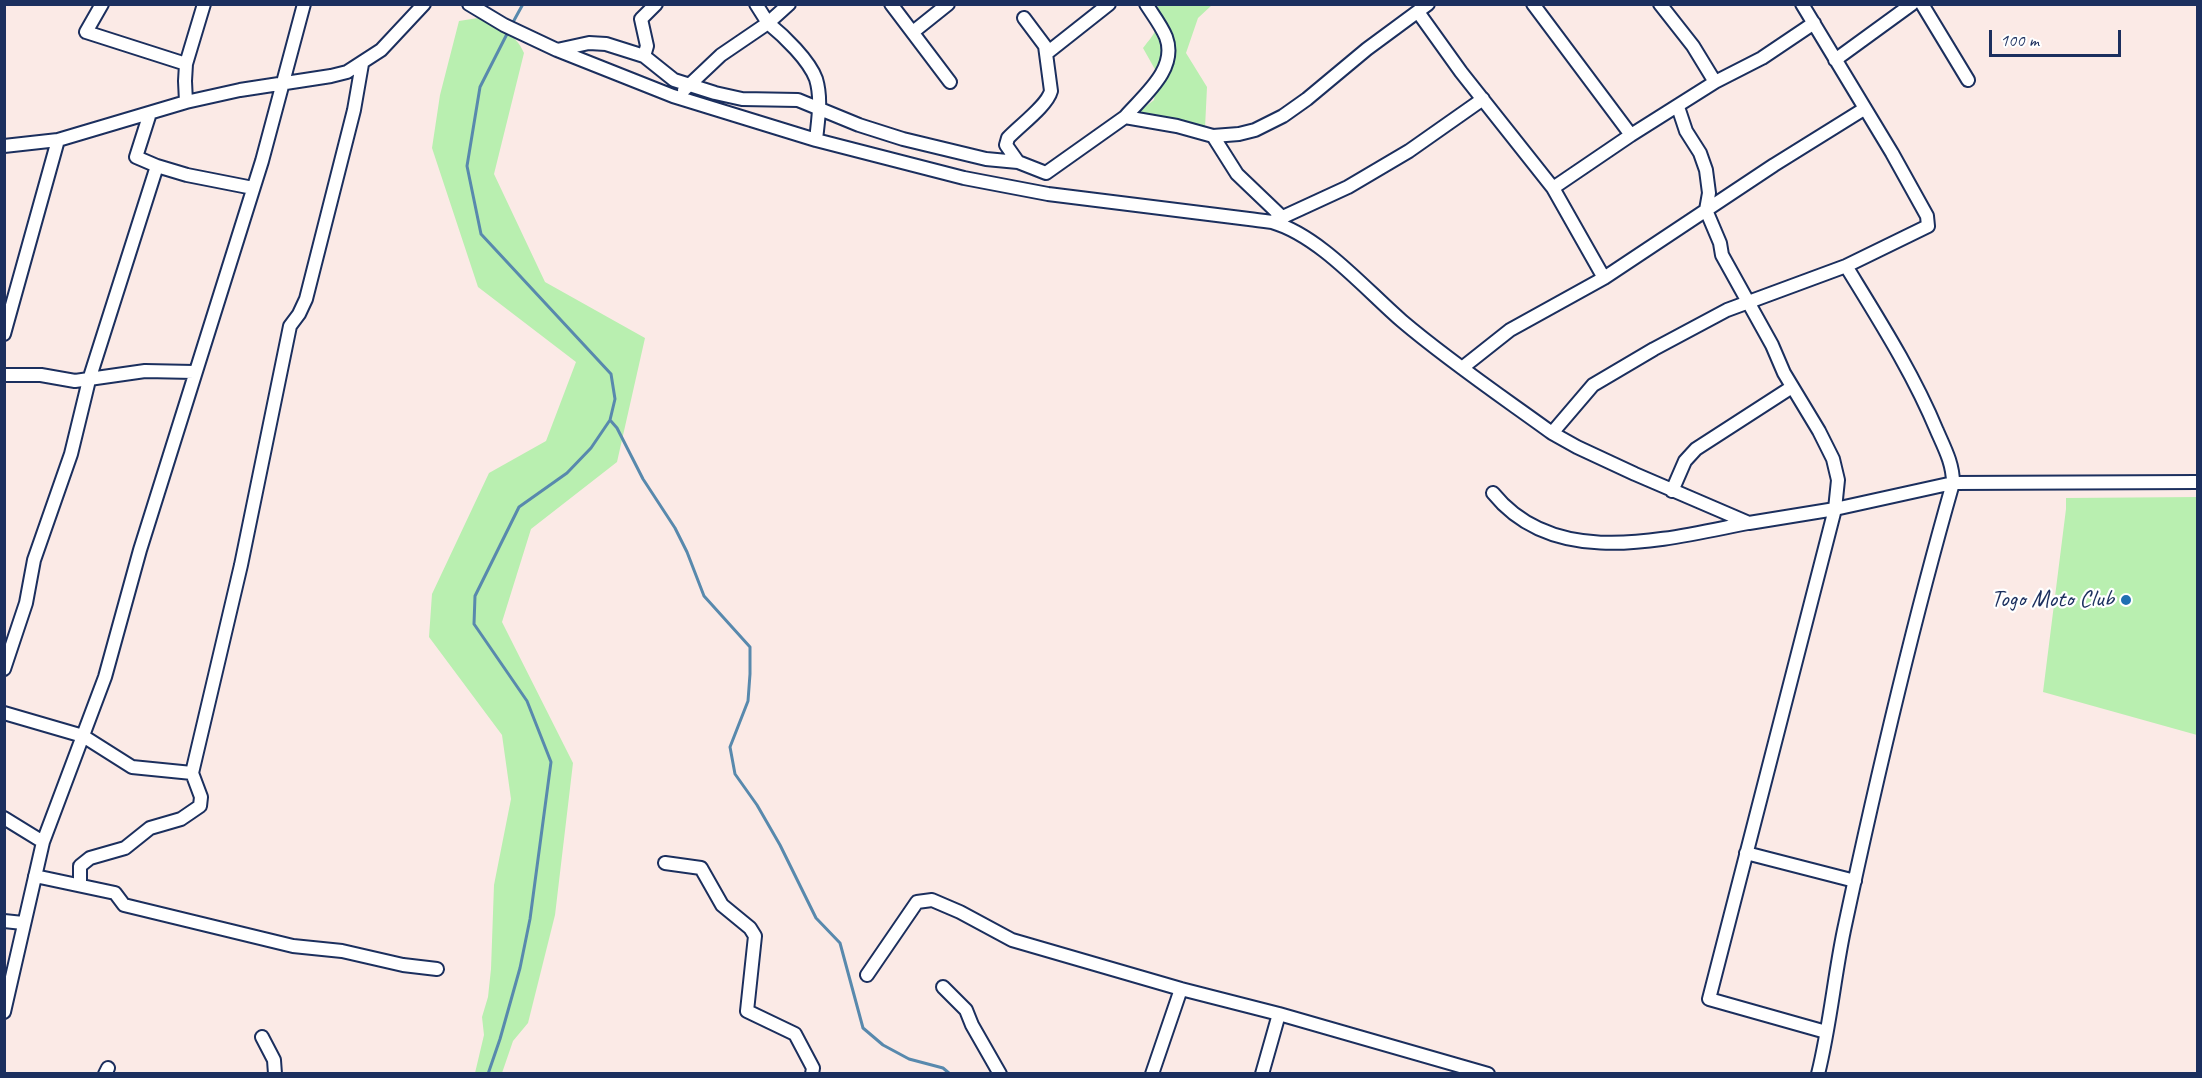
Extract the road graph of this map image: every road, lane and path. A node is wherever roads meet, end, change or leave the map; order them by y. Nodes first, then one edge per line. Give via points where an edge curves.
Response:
1 (102, 4) edge
2 (204, 4) edge
3 (304, 4) edge
4 (424, 4) edge
5 (469, 4) edge
6 (656, 4) edge
7 (756, 4) edge
8 (789, 4) edge
9 (891, 4) edge
10 (948, 4) edge
11 (1108, 4) edge
12 (1146, 4) edge
13 (1533, 4) edge
14 (1660, 4) edge
15 (1802, 4) edge
16 (1912, 4) edge
17 (1922, 4) edge
18 (1423, 8) edge
19 (1024, 18) dead end
20 (768, 23) junction
21 (1814, 24) junction
22 (913, 32) junction
23 (557, 50) junction
24 (1047, 53) junction
25 (644, 56) junction
26 (1835, 60) junction
27 (186, 64) junction
28 (362, 64) junction
29 (1968, 80) dead end
30 (283, 82) junction
31 (950, 82) dead end
32 (1715, 82) junction
33 (687, 84) junction
34 (678, 98) junction
35 (1483, 99) junction
36 (186, 102) junction
37 (819, 107) junction
38 (1678, 107) junction
39 (1864, 109) junction
40 (150, 113) junction
41 (1125, 117) junction
42 (1631, 135) junction
43 (1213, 136) junction
44 (58, 140) junction
45 (816, 140) junction
46 (4, 146) edge
47 (1017, 162) junction
48 (157, 166) junction
49 (1046, 173) junction
50 (253, 188) junction
51 (1553, 188) junction
52 (1048, 194) junction
53 (1706, 210) junction
54 (1277, 220) junction
55 (1846, 266) junction
56 (1604, 278) junction
57 (1747, 303) junction
58 (4, 334) edge
59 (1462, 368) junction
60 (194, 372) junction
61 (4, 375) edge
62 (89, 380) junction
63 (1792, 387) junction
64 (1552, 433) junction
65 (2198, 482) edge
66 (1953, 483) junction
67 (1672, 490) junction
68 (1493, 493) dead end
69 (1835, 509) junction
70 (1749, 523) junction
71 (4, 669) edge
72 (4, 713) edge
73 (83, 736) junction
74 (192, 773) junction
75 (4, 818) edge
76 (44, 842) junction
77 (1746, 853) junction
78 (665, 862) dead end
79 (35, 876) junction
80 (1855, 881) junction
81 (80, 885) junction
82 (4, 921) edge
83 (23, 923) junction
84 (437, 969) dead end
85 (867, 975) dead end
86 (943, 987) dead end
87 (1181, 989) junction
88 (4, 1012) edge
89 (1279, 1014) junction
90 (1826, 1032) junction
91 (262, 1036) dead end
92 (276, 1074) edge
93 (812, 1074) edge
94 (1000, 1074) edge
95 (1152, 1074) edge
96 (1262, 1074) edge
97 (1488, 1074) edge
98 (1818, 1074) edge

1 - 27 street via 86,32
2 - 27 street
3 - 30 street
4 - 28 street via 381,50
5 - 23 street
6 - 25 street via 641,19 647,46
7 - 20 street
8 - 20 street
9 - 22 street
10 - 22 street
11 - 24 street
12 - 41 street via 1167,39 1168,62 1157,81
13 - 42 street
14 - 32 street
15 - 21 street
16 - 26 street
17 - 29 street
18 - 35 street via 1461,72
18 - 43 street via 1283,116 1255,130
19 - 24 street
20 - 33 street
20 - 37 street via 793,46 813,73
21 - 26 street
21 - 32 street via 1762,58
22 - 31 street
23 - 25 street via 600,43
23 - 34 street
24 - 47 street via 1050,96 1006,144
25 - 33 street via 669,77
26 - 39 street
27 - 36 street
28 - 30 street via 331,76
28 - 74 street via 306,299 290,326 241,565
30 - 36 street
30 - 50 street
32 - 38 street
33 - 34 street
33 - 37 street via 732,97 798,100
34 - 45 street
35 - 51 street
35 - 54 street via 1409,151 1348,187
36 - 40 street
37 - 45 street
37 - 47 street via 903,139 986,159
38 - 42 street
38 - 53 street via 1706,170
39 - 53 street
39 - 55 street via 1927,216 1929,226
40 - 44 street
40 - 48 street via 136,157
41 - 43 street
41 - 49 street
42 - 51 street
43 - 54 street via 1237,174
44 - 46 street
44 - 58 street
45 - 52 street
47 - 49 street
48 - 50 street
48 - 62 street
49 - 52 street
50 - 60 street
51 - 56 street
52 - 54 street
53 - 56 street
53 - 57 street via 1722,255
54 - 59 street via 1348,270 1402,321
55 - 57 street
55 - 66 street via 1927,406 1953,469
56 - 59 street via 1510,330
57 - 63 street
57 - 64 street via 1727,310 1593,385
59 - 64 street
60 - 62 street via 145,370
60 - 73 street via 105,677
61 - 62 street
62 - 71 street via 71,454 34,560 26,603
63 - 67 street via 1695,449
63 - 69 street via 1833,459 1838,480
64 - 67 street
65 - 66 street
66 - 69 street
66 - 80 street via 1927,573
67 - 70 street
68 - 70 street via 1524,522 1572,540 1637,543
69 - 70 street
69 - 77 street
72 - 73 street
73 - 74 street via 132,767
73 - 76 street
74 - 81 street via 201,797 200,806 181,819 150,828 125,848 90,858 80,866
75 - 76 street
76 - 79 street
77 - 80 street
77 - 90 street via 1709,999
78 - 93 street via 701,868 722,905 750,928 755,936 747,1011 795,1034 813,1068
79 - 81 street
79 - 83 street
80 - 90 street
81 - 84 street via 116,894 124,905 279,943
82 - 83 street
83 - 88 street
85 - 87 street via 917,902 932,900 1012,940
86 - 94 street via 966,1010
87 - 89 street
87 - 95 street
89 - 96 street
89 - 97 street
90 - 98 street
91 - 92 street

